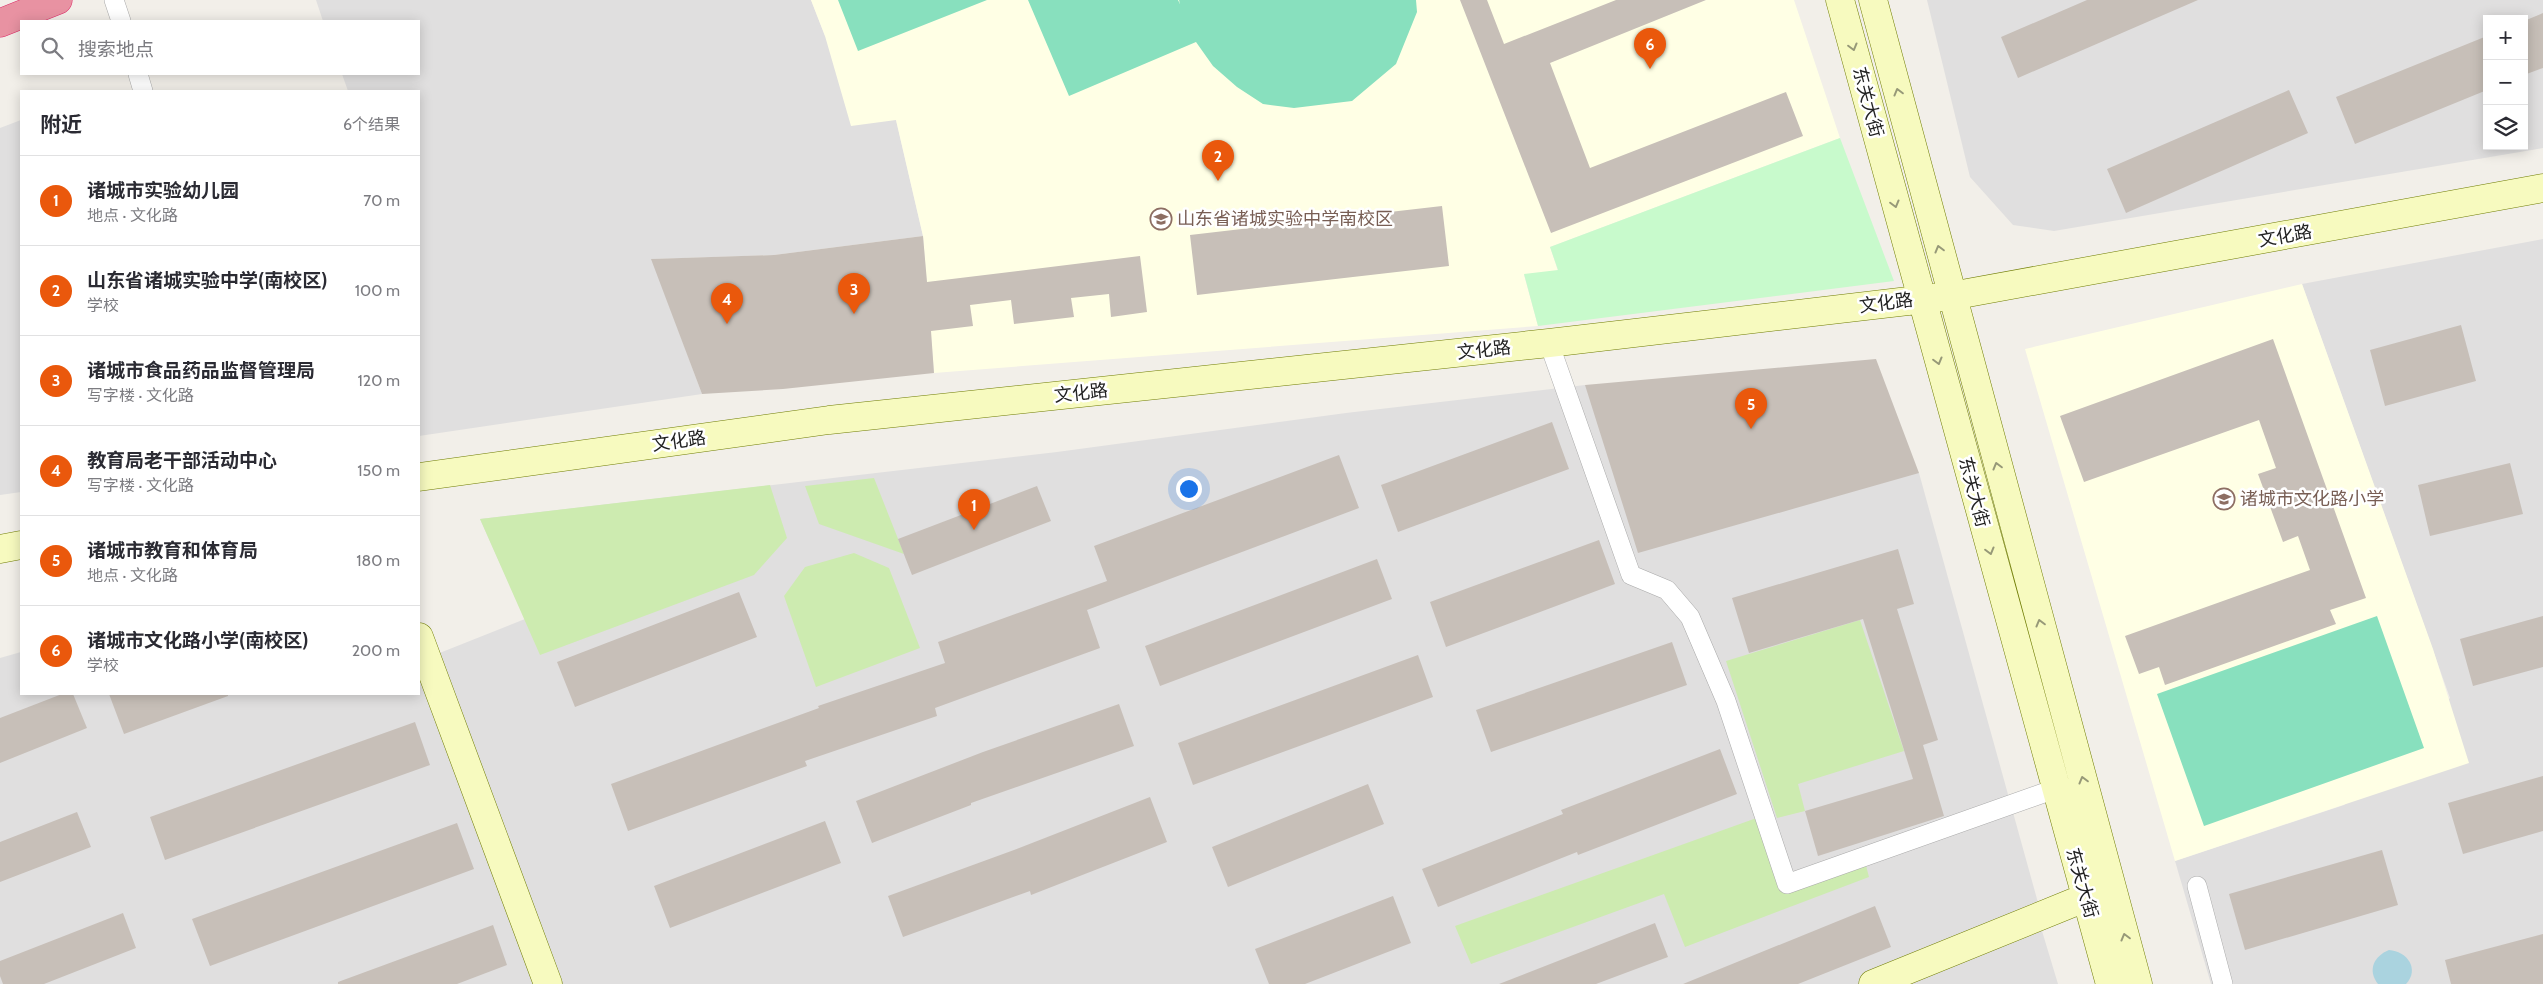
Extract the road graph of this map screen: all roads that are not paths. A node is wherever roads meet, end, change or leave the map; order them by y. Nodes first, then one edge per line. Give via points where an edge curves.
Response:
1 (58, 0) edge
2 (114, 0) edge
3 (1840, 0) edge
4 (1873, 0) edge
5 (121, 20) edge
6 (0, 23) edge
7 (138, 75) edge
8 (143, 90) edge
9 (2543, 188) edge
10 (1951, 296) junction
11 (1921, 298) junction
12 (1549, 343) junction
13 (420, 478) edge
14 (20, 545) edge
15 (0, 549) edge
16 (420, 640) edge
17 (2055, 789) junction
18 (2197, 886) dead end
19 (2087, 897) junction
20 (548, 984) edge
21 (1873, 984) edge
22 (2110, 984) edge
23 (2138, 984) edge
24 (2223, 984) edge

1 - 6 highway
2 - 5 street
3 -> 11 street, 东关大街
10 -> 4 street, 东关大街
7 - 8 street
9 - 10 street, 文化路
10 - 11 street, 文化路
23 -> 10 street, 东关大街
11 - 12 street, 文化路
11 -> 17 street, 东关大街
12 - 13 street, 文化路 via 829,420
12 - 17 street via 1630,575 1667,590 1690,617 1726,701 1787,884
14 - 15 street
16 - 20 street
17 - 19 street, 东关大街
18 - 24 street
19 - 21 street
19 - 22 street, 东关大街

